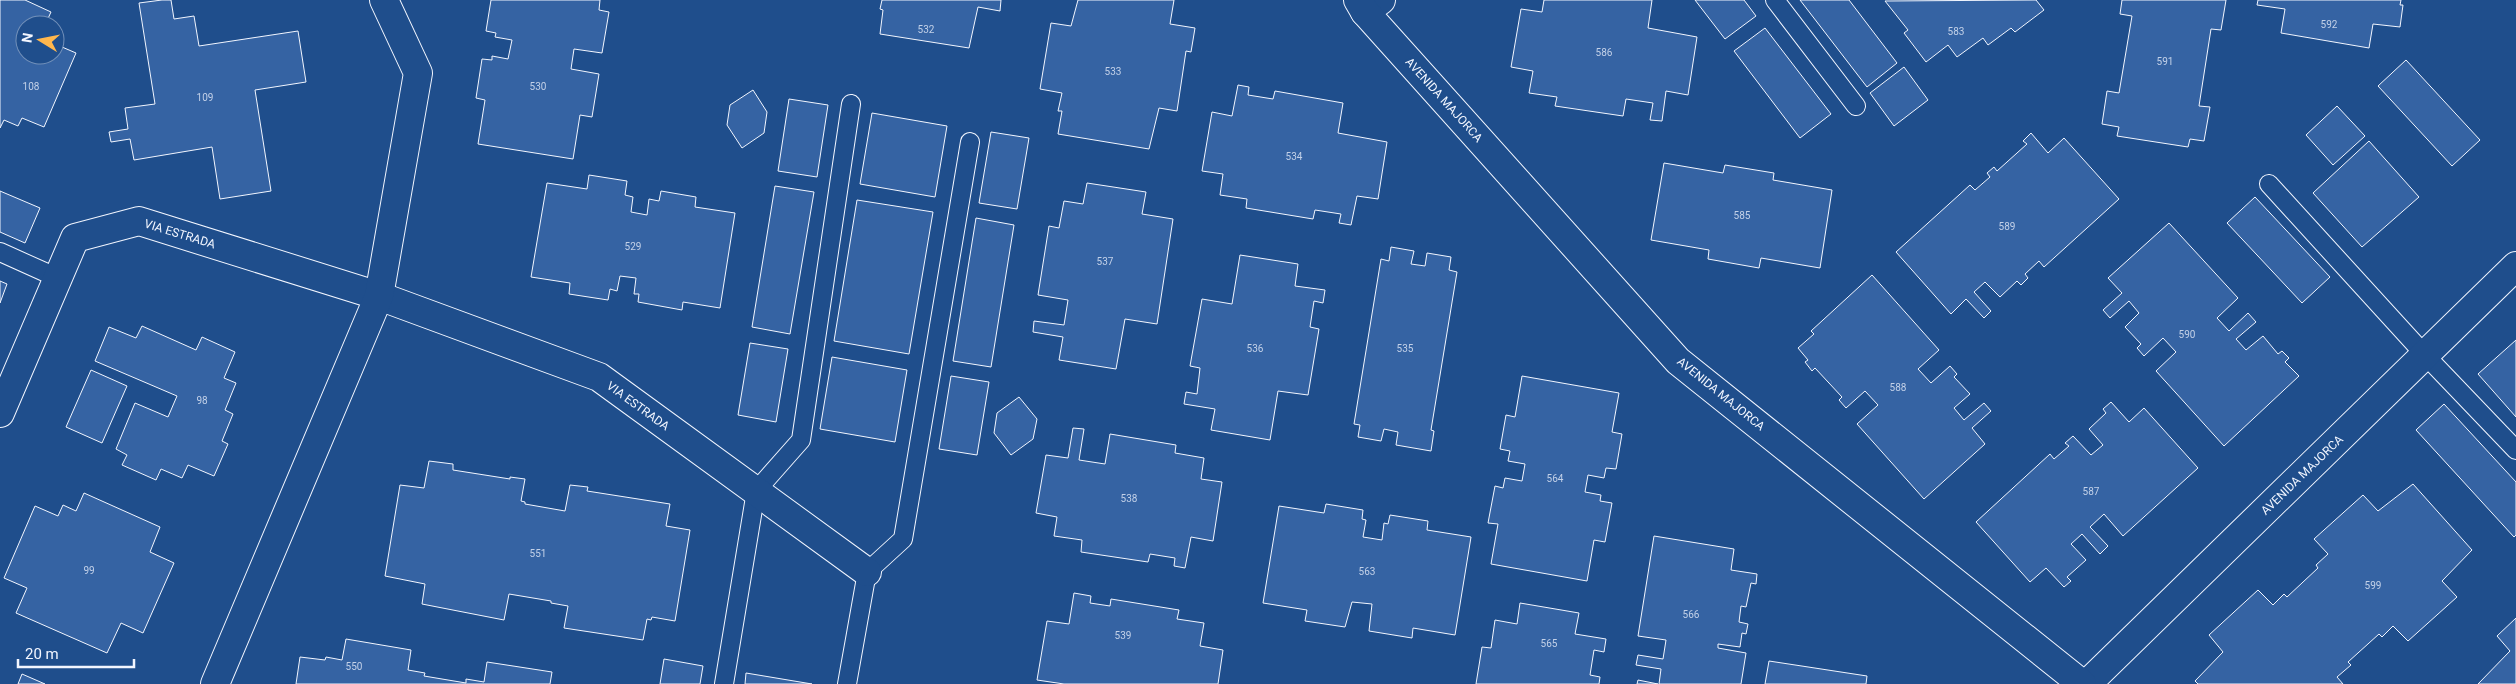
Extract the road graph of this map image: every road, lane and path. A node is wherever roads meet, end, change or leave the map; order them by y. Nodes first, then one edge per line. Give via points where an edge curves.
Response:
1 (384, 0) edge
2 (1775, 0) edge
3 (1368, 4) edge
4 (851, 104) dead end
5 (1856, 106) dead end
6 (970, 142) dead end
7 (2269, 184) dead end
8 (0, 252) edge
9 (2516, 266) edge
10 (58, 278) junction
11 (379, 296) junction
12 (2425, 355) junction
13 (0, 413) edge
14 (2516, 450) edge
15 (756, 492) junction
16 (866, 572) junction
17 (215, 684) edge
18 (724, 684) edge
19 (847, 684) edge
20 (2082, 684) edge
21 (2087, 684) edge

1 - 11 street via 418,73
2 - 5 lane
3 - 20 street, AVENIDA MAJORCA via 1678,361
4 - 15 lane via 801,440
6 - 16 lane via 903,539
7 - 12 lane
8 - 10 lane
9 - 12 street, AVENIDA MAJORCA
10 - 11 street, VIA ESTRADA via 75,238 139,221
10 - 13 street, VIA ESTRADA
11 - 15 street, VIA ESTRADA via 599,377
11 - 17 street
12 - 14 lane
12 - 21 street, AVENIDA MAJORCA
15 - 16 street, VIA ESTRADA
15 - 18 lane
16 - 19 lane

